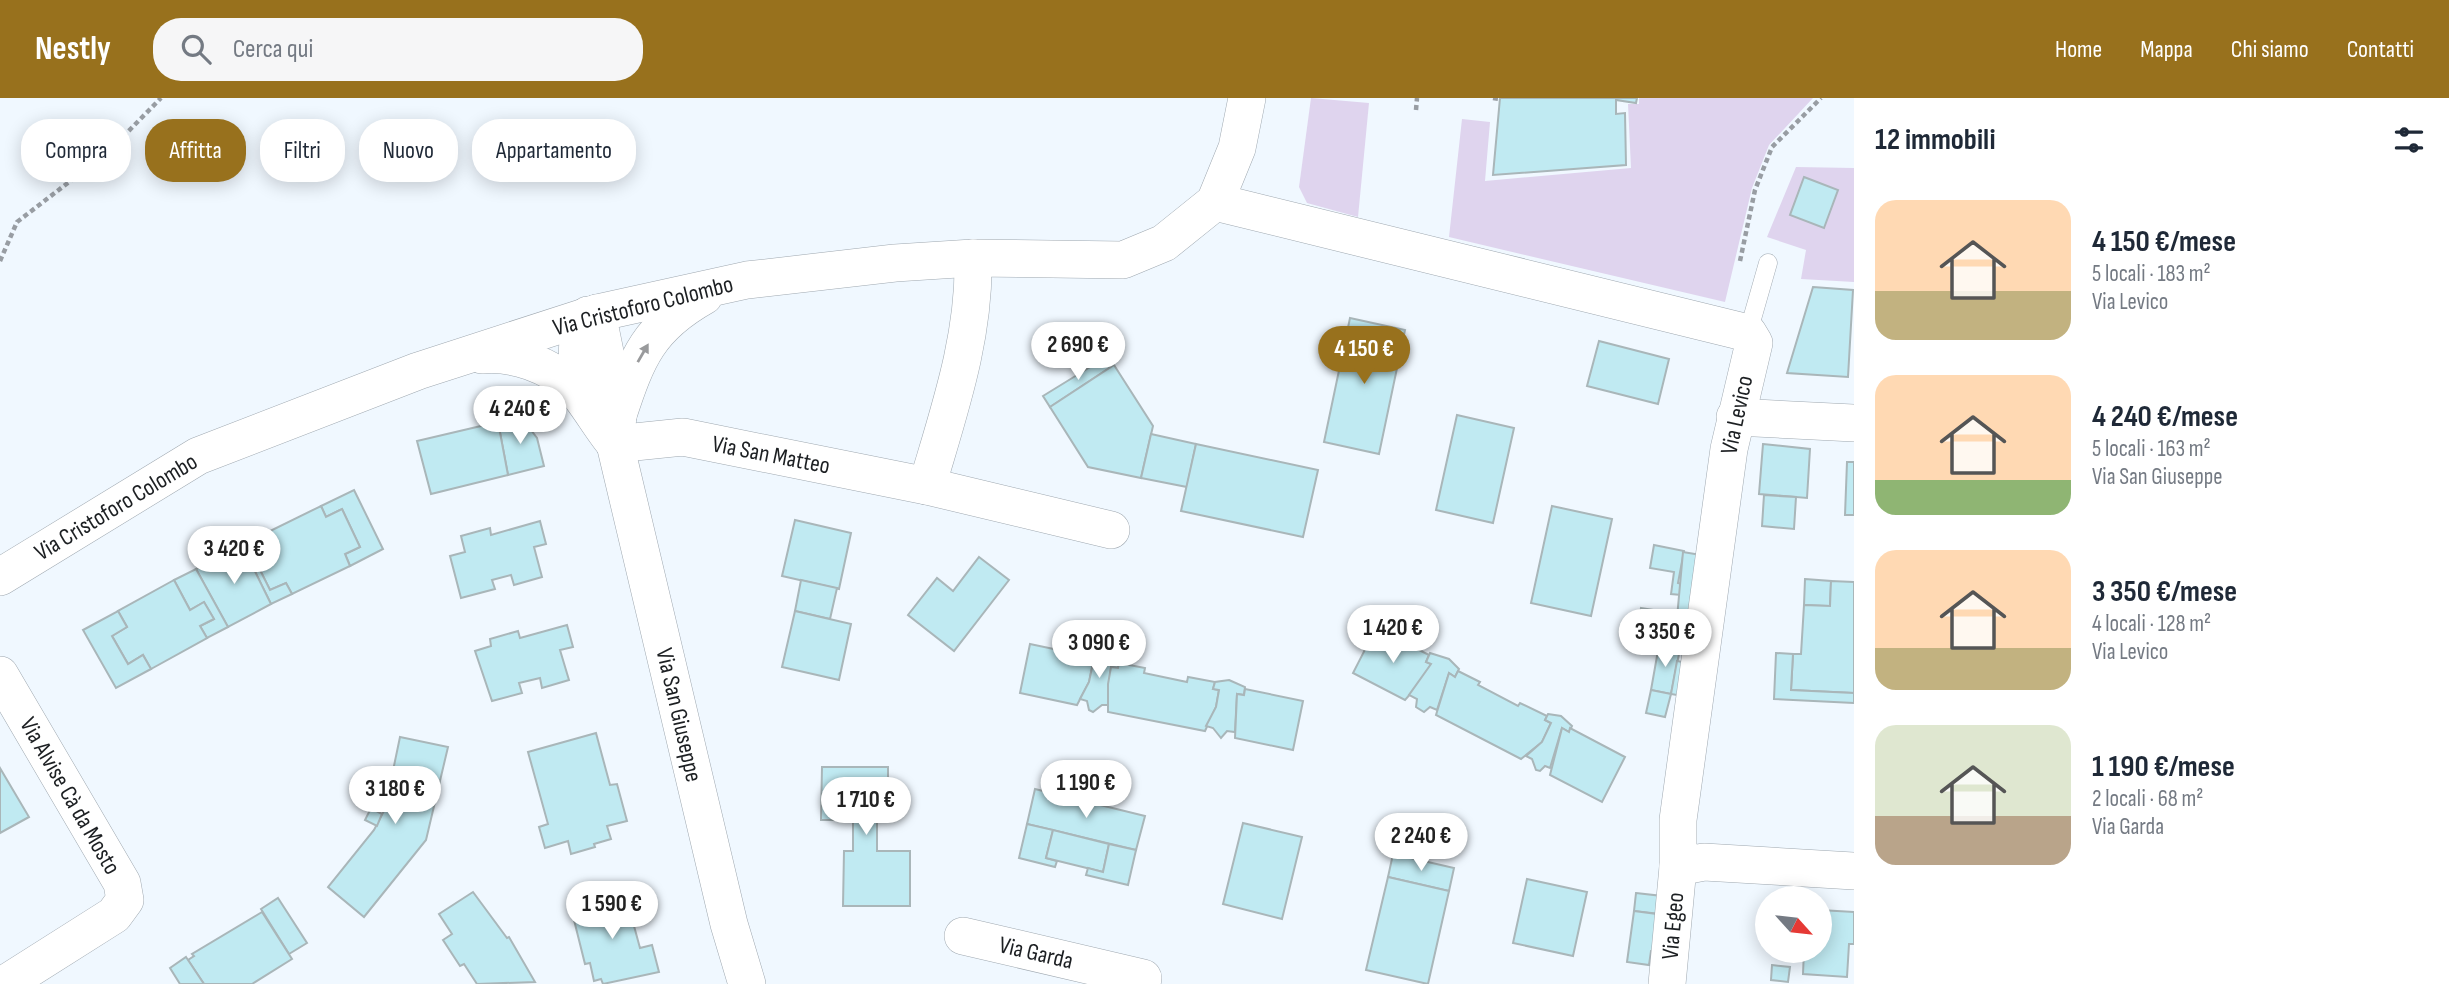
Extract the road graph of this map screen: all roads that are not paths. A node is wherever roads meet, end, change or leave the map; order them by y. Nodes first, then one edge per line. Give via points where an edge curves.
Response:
1 (1247, 98) edge
2 (1215, 202) junction
3 (973, 258) junction
4 (1768, 263) dead end
5 (723, 286) junction
6 (592, 314) junction
7 (1748, 333) junction
8 (462, 356) junction
9 (1735, 417) junction
10 (1854, 423) edge
11 (609, 427) junction
12 (927, 486) junction
13 (1111, 530) dead end
14 (0, 578) edge
15 (0, 675) edge
16 (1678, 867) junction
17 (1854, 871) edge
18 (963, 936) dead end
19 (5, 984) edge
20 (747, 984) edge
21 (1142, 984) edge
22 (1667, 984) edge

1 - 2 street, Via Cristoforo Colombo via 1237,148
2 - 3 street, Via Cristoforo Colombo via 1164,243 1124,261
2 - 7 street
3 - 5 street, Via Cristoforo Colombo via 895,263
3 - 12 street via 968,342
4 - 7 lane
5 - 6 street, Via Cristoforo Colombo
11 -> 5 street via 641,353 659,327
6 - 8 street, Via Cristoforo Colombo
6 - 11 street, Via San Giuseppe
7 - 9 street, Via Levico via 1754,343
8 - 11 street, Via San Giuseppe via 496,354 551,372 574,387
8 - 14 street, Via Cristoforo Colombo via 198,456
9 - 10 street
9 - 16 street, Via Levico via 1678,820
11 - 12 street, Via San Matteo via 683,437
11 - 20 street, Via San Giuseppe
12 - 13 street, Via San Matteo
15 - 19 street, Via Alvise Cà da Mosto via 122,883 125,900 114,915
16 - 17 street via 1704,862
16 - 22 street, Via Egeo
18 - 21 street, Via Garda via 1143,978

